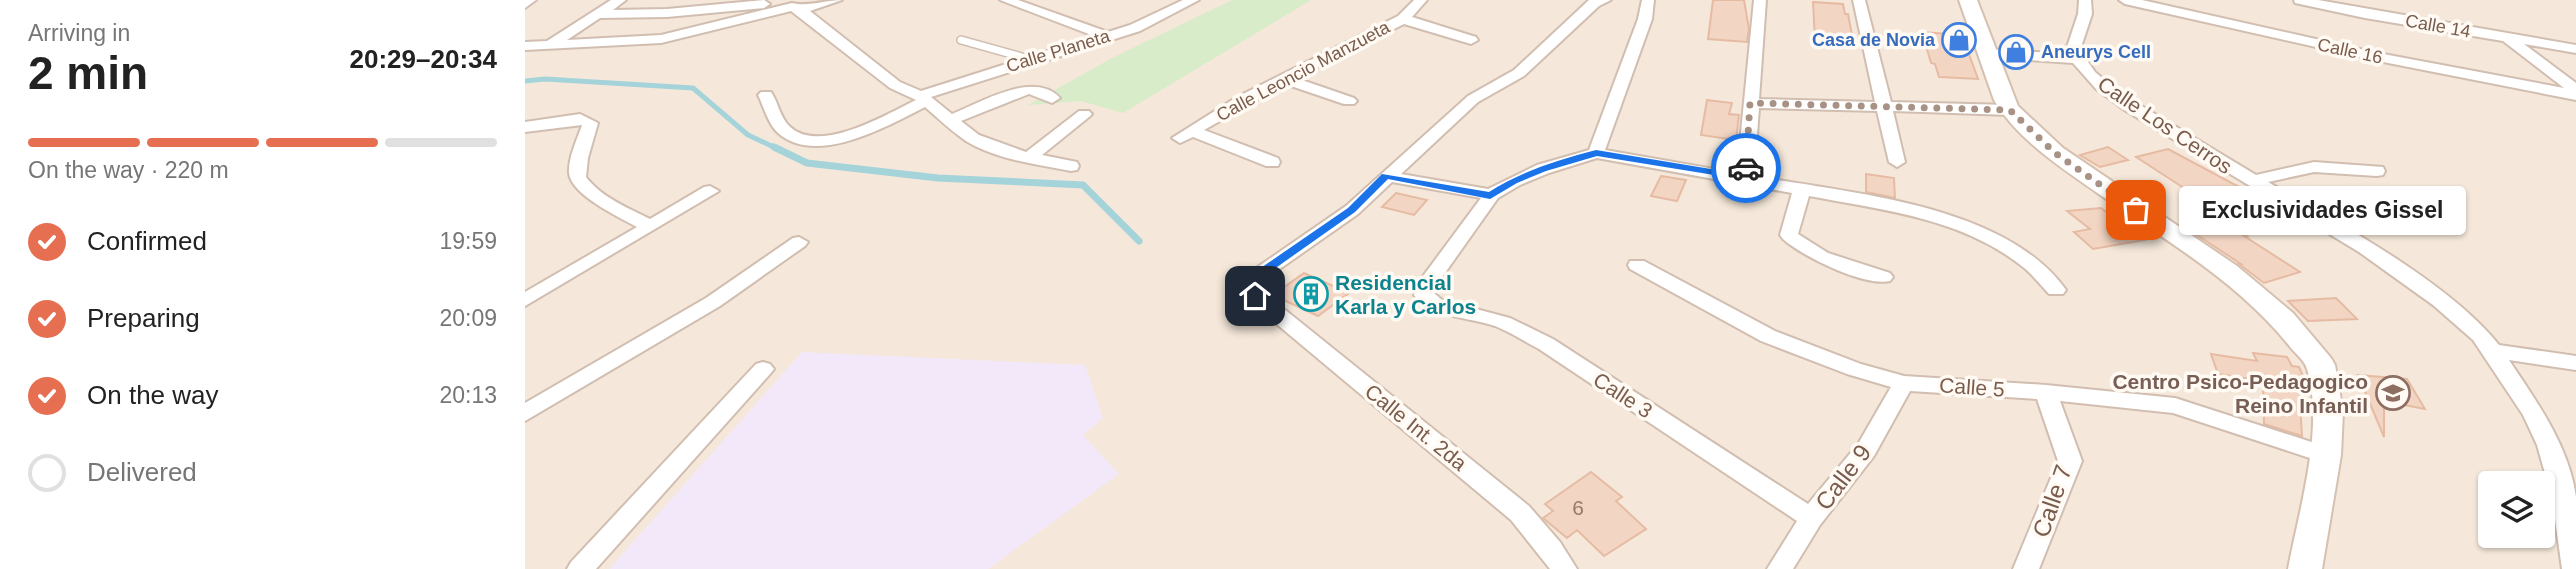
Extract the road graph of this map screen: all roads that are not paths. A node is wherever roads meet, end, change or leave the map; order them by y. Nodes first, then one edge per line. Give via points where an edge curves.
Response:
1 (530, 0) edge
2 (620, 0) edge
3 (836, 0) edge
4 (1006, 0) edge
5 (1193, 0) edge
6 (1421, 0) edge
7 (1605, 0) edge
8 (1648, 0) edge
9 (1760, 0) edge
10 (1859, 0) edge
11 (1968, 0) edge
12 (2085, 0) edge
13 (2125, 0) edge
14 (2300, 0) edge
15 (525, 4) edge
16 (796, 9) junction
17 (597, 14) junction
18 (1403, 19) junction
19 (1107, 36) junction
20 (2507, 38) junction
21 (961, 40) dead end
22 (1471, 40) dead end
23 (550, 44) junction
24 (525, 46) edge
25 (2576, 49) edge
26 (1986, 53) junction
27 (2076, 59) junction
28 (1029, 60) junction
29 (1283, 79) junction
30 (2576, 93) edge
31 (766, 95) dead end
32 (1052, 98) dead end
33 (922, 99) junction
34 (1349, 101) dead end
35 (1750, 103) junction
36 (1885, 107) junction
37 (2010, 110) junction
38 (1084, 114) dead end
39 (948, 121) junction
40 (525, 127) edge
41 (1596, 153) junction
42 (1030, 157) junction
43 (1272, 162) dead end
44 (1897, 162) dead end
45 (1072, 166) dead end
46 (2377, 171) dead end
47 (1386, 176) junction
48 (1745, 177) junction
49 (2252, 182) junction
50 (1802, 190) junction
51 (710, 191) dead end
52 (1490, 195) junction
53 (649, 226) junction
54 (799, 242) dead end
55 (1637, 265) dead end
56 (1883, 277) dead end
57 (2056, 290) dead end
58 (525, 300) edge
59 (2493, 351) junction
60 (2576, 363) edge
61 (763, 369) dead end
62 (1904, 383) junction
63 (2046, 392) junction
64 (525, 413) edge
65 (2325, 455) junction
66 (1811, 518) junction
67 (2575, 553) edge
68 (580, 569) edge
69 (1564, 569) edge
70 (1780, 569) edge
71 (2026, 569) edge
72 (2305, 569) edge

1 - 15 street
2 - 17 street
3 - 16 street
4 - 19 street
5 - 19 street, Calle Planeta via 1159,19
6 - 18 street, Calle Leoncio Manzueta
7 - 47 street via 1594,3 1508,81 1473,99
8 - 41 street
9 - 35 street
10 - 36 street
11 - 26 street
12 - 27 street via 2073,50
13 - 30 street, Calle 16 via 2378,57
14 - 20 street, Calle 14
16 - 17 street via 772,3
16 - 23 street via 661,39
16 - 33 street via 894,85
17 - 23 street
18 - 22 street
18 - 29 street, Calle Leoncio Manzueta
19 - 28 street, Calle Planeta
20 - 25 street, Calle 14
20 - 30 street
21 - 28 lane
23 - 24 street
26 - 27 street
26 - 37 street
27 - 49 street, Calle Los Cerros via 2130,106
28 - 33 street, Calle Planeta
29 - 34 street
29 - 43 street, Calle Leoncio Manzueta via 1186,134
31 - 33 street, Calle Planeta via 782,127 795,138 820,142 860,132
32 - 39 street via 1027,90
33 - 39 street
35 - 36 street
35 - 48 street
36 - 37 street
36 - 44 street
37 - 65 street via 2055,153 2228,271 2283,319 2321,365 2328,412
38 - 42 street
39 - 42 street via 973,138
40 - 53 street via 580,119 590,123 578,178 586,188
41 - 48 street
41 - 52 street via 1543,169
42 - 45 street
46 - 49 street via 2329,165 2291,168
47 - 52 street
47 - 69 street, Calle Int. 2da via 1352,210 1256,277 1251,286 1255,296 1520,513
48 - 50 street
49 - 59 street, Calle Los Cerros via 2427,292
50 - 56 street via 1789,235 1802,249
50 - 57 street via 1909,209 1975,229 2030,263
51 - 53 street
52 - 66 street, Calle 3 via 1425,287 1424,295 1435,304 1503,321 1546,344
53 - 58 street
54 - 64 street via 713,302
55 - 62 street, Calle 5 via 1768,335
59 - 60 street
59 - 67 street, Calle Los Cerros via 2542,430
61 - 68 street
62 - 63 street, Calle 5
62 - 66 street, Calle 9 via 1866,450
63 - 65 street, Calle 5 via 2175,406
63 - 71 street, Calle 7 via 2070,461
65 - 72 street
66 - 70 street, Calle 9

